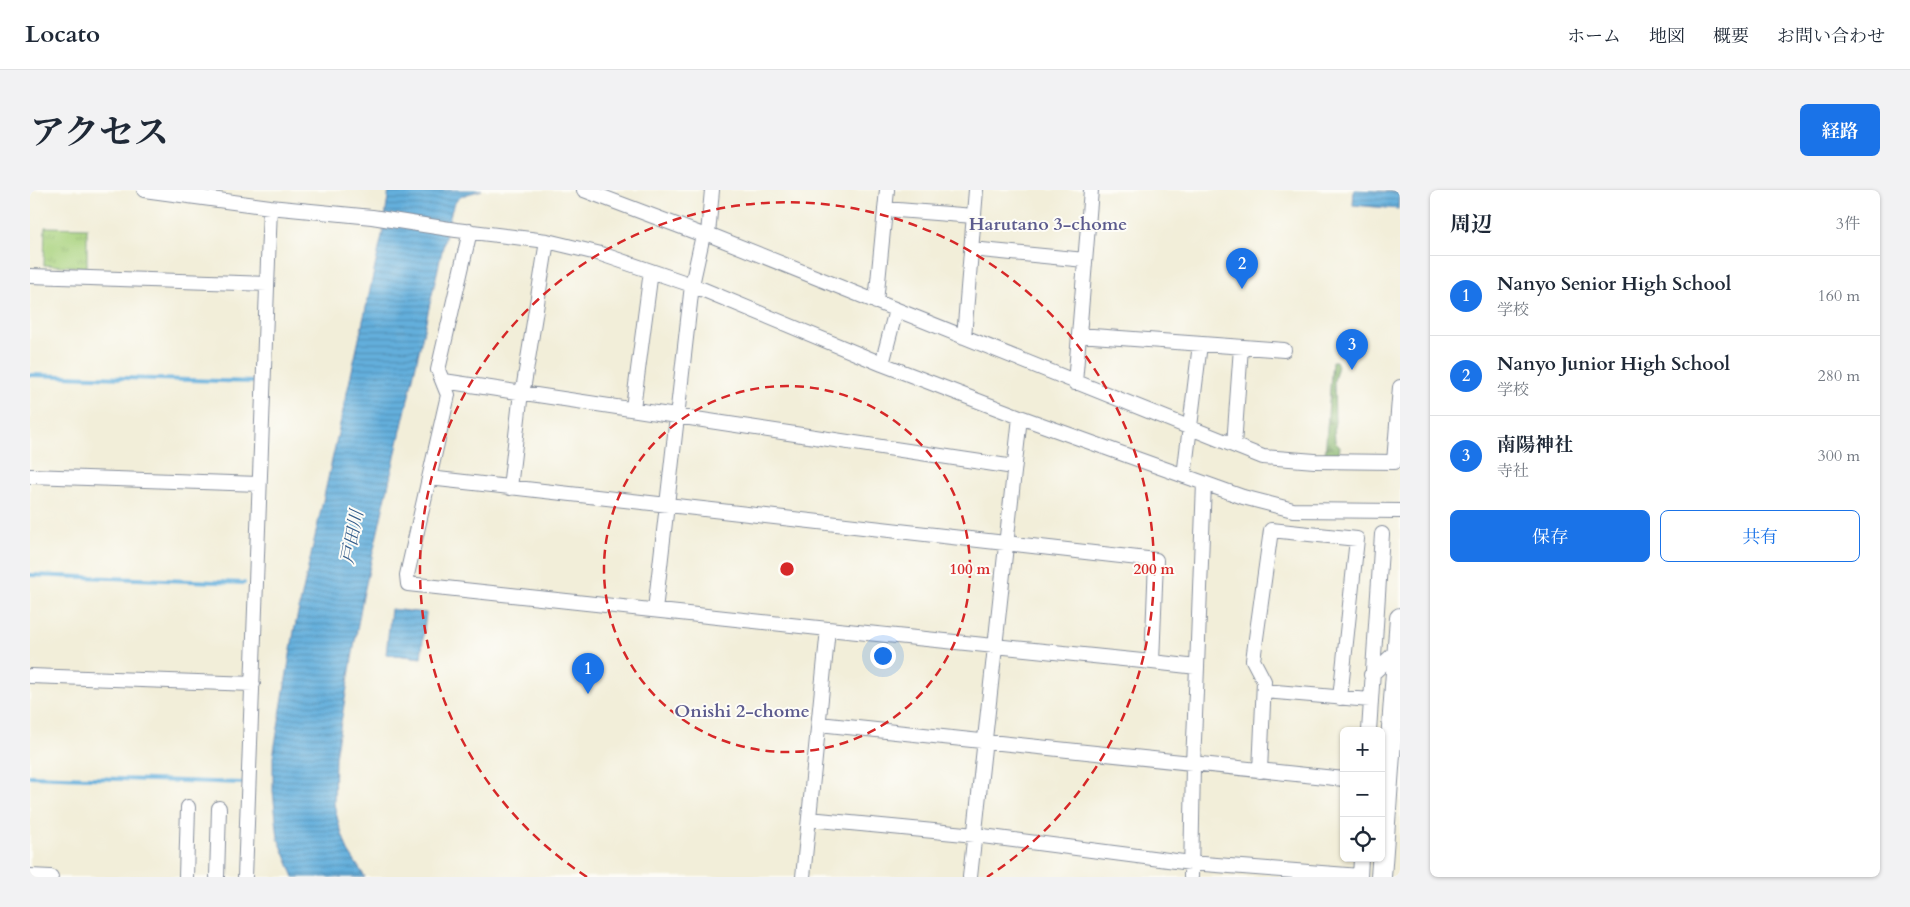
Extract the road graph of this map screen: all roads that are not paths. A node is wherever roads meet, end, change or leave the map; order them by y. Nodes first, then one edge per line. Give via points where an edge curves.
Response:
1 (144, 190) edge
2 (584, 190) edge
3 (712, 190) edge
4 (887, 190) edge
5 (976, 190) edge
6 (1091, 190) edge
7 (270, 207) junction
8 (885, 209) junction
9 (974, 216) junction
10 (470, 231) junction
11 (706, 235) junction
12 (547, 240) junction
13 (971, 249) junction
14 (1085, 260) junction
15 (651, 271) junction
16 (30, 276) edge
17 (267, 284) junction
18 (692, 285) junction
19 (876, 302) junction
20 (896, 310) junction
21 (1079, 335) junction
22 (964, 337) junction
23 (1200, 344) junction
24 (1241, 347) junction
25 (1284, 350) dead end
26 (882, 364) junction
27 (444, 381) junction
28 (1075, 383) junction
29 (1400, 387) edge
30 (521, 392) junction
31 (633, 408) junction
32 (676, 415) junction
33 (1020, 417) junction
34 (1189, 428) junction
35 (1234, 446) junction
36 (1014, 467) junction
37 (30, 476) edge
38 (1184, 476) junction
39 (429, 478) junction
40 (1204, 483) junction
41 (259, 484) junction
42 (510, 488) junction
43 (666, 505) junction
44 (1400, 512) edge
45 (1382, 534) dead end
46 (1006, 542) junction
47 (655, 610) junction
48 (1400, 618) edge
49 (828, 629) junction
50 (995, 646) junction
51 (1397, 651) junction
52 (1152, 662) junction
53 (1197, 667) junction
54 (1371, 675) junction
55 (30, 676) edge
56 (253, 684) junction
57 (1264, 691) junction
58 (1340, 698) junction
59 (1370, 700) junction
60 (819, 724) junction
61 (1369, 727) edge
62 (985, 742) junction
63 (1193, 764) junction
64 (1260, 771) junction
65 (1340, 779) edge
66 (1389, 790) edge
67 (188, 807) dead end
68 (219, 808) dead end
69 (809, 819) junction
70 (975, 835) junction
71 (1362, 862) edge
72 (1191, 863) junction
73 (30, 876) edge
74 (51, 877) edge
75 (186, 877) edge
76 (217, 877) edge
77 (245, 877) edge
78 (803, 877) edge
79 (970, 877) edge
80 (1191, 877) edge
81 (1360, 877) edge
82 (1381, 877) edge
83 (1393, 877) edge

1 - 7 street
2 - 11 street
3 - 11 street
4 - 8 street
5 - 9 street
6 - 14 street
7 - 10 street via 376,217
7 - 17 street
8 - 9 street
8 - 19 street
9 - 13 street
10 - 12 street
10 - 27 street via 438,370
11 - 18 street
11 - 19 street
12 - 15 street
12 - 30 street
13 - 14 street
13 - 22 street
14 - 21 street
15 - 18 street
15 - 31 street
16 - 17 street
17 - 41 street
18 - 26 street
18 - 32 street
19 - 20 street
20 - 22 street
20 - 26 street
21 - 23 street
21 - 28 street
22 - 28 street
23 - 24 street
23 - 34 street
24 - 25 street
24 - 35 street
26 - 33 street
27 - 30 street
27 - 39 street via 448,395
28 - 34 street
29 - 35 street via 1394,462 1263,457
30 - 31 street
30 - 42 street
31 - 32 street
32 - 36 street
32 - 43 street
33 - 36 street
33 - 38 street
34 - 35 street
34 - 38 street
36 - 46 street
37 - 41 street
38 - 40 street
39 - 42 street
39 - 47 street via 407,575 408,584
40 - 44 street via 1293,510
40 - 53 street
41 - 56 street
42 - 43 street
43 - 46 street
43 - 47 street
45 - 54 street
46 - 50 street
46 - 52 street via 1156,560
47 - 49 street
48 - 51 highway
49 - 50 street
49 - 60 street
50 - 52 street
50 - 62 street
51 - 54 street
51 - 66 highway
52 - 53 street
53 - 63 street
54 - 59 street
55 - 56 street
56 - 77 street
57 - 58 street
57 - 58 street via 1264,681 1253,660 1271,530 1357,539
57 - 64 street
58 - 59 street
59 - 61 street
60 - 62 street
60 - 69 street
62 - 63 street
62 - 70 street
63 - 64 street
63 - 72 street
64 - 65 street
66 - 82 highway
66 - 83 highway
67 - 75 street
68 - 76 street
69 - 70 street
69 - 78 street
70 - 72 street
70 - 79 street
71 - 81 street
72 - 80 street
72 - 81 street
73 - 74 street

